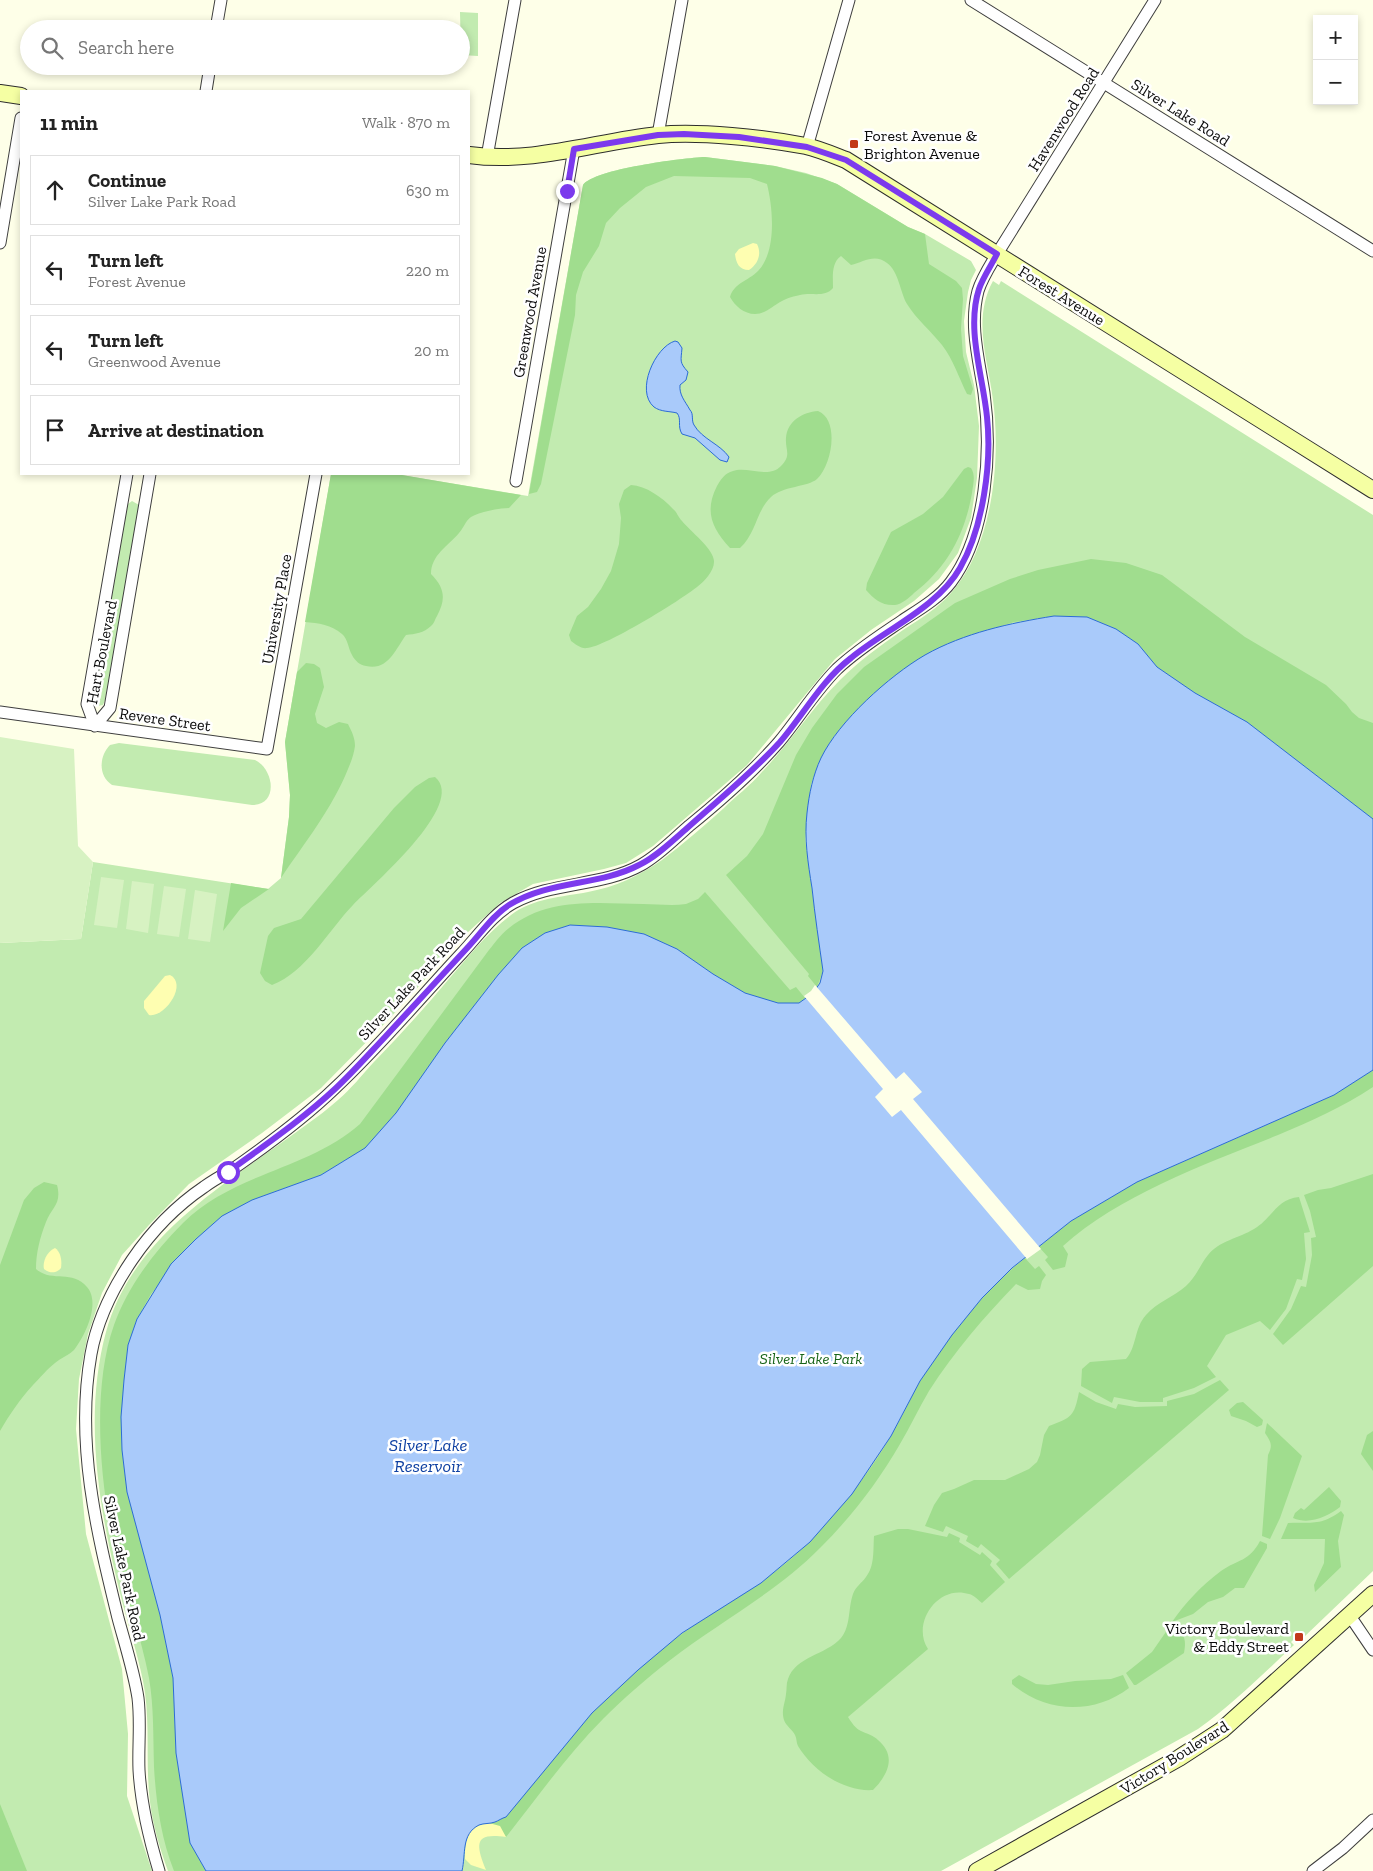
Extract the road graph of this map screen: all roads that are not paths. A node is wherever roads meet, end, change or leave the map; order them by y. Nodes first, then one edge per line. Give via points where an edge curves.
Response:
1 (221, 0) edge
2 (515, 0) edge
3 (682, 0) edge
4 (849, 0) edge
5 (971, 0) edge
6 (1155, 0) edge
7 (218, 20) edge
8 (209, 75) edge
9 (1105, 83) junction
10 (206, 90) edge
11 (0, 93) edge
12 (20, 96) edge
13 (20, 124) edge
14 (658, 135) junction
15 (807, 147) junction
16 (574, 149) junction
17 (470, 155) edge
18 (487, 157) junction
19 (0, 243) edge
20 (1373, 251) edge
21 (997, 254) junction
22 (127, 475) edge
23 (150, 475) edge
24 (316, 475) edge
25 (516, 481) dead end
26 (1373, 490) edge
27 (0, 712) edge
28 (95, 726) junction
29 (267, 750) joint
30 (1373, 1594) edge
31 (1350, 1616) junction
32 (1373, 1650) edge
33 (1373, 1820) edge
34 (160, 1871) edge
35 (977, 1871) edge
36 (1313, 1871) edge

1 - 7 street
2 - 18 street
3 - 14 street
4 - 15 street
5 - 9 street, Silver Lake Road
6 - 9 street, Havenwood Road
8 - 10 street
9 - 20 street, Silver Lake Road
9 - 21 street, Havenwood Road
11 - 12 main road
13 - 19 street
14 - 15 main road, Forest Avenue via 739,137
14 - 16 main road, Forest Avenue
15 - 21 main road, Forest Avenue via 846,160
16 - 18 main road, Forest Avenue via 539,156
16 - 25 street, Greenwood Avenue
17 - 18 main road, Forest Avenue
21 - 26 main road, Forest Avenue
21 - 34 street, Silver Lake Park Road via 981,285 974,317 988,420 986,482 967,554 950,583 927,604 838,669 751,772 678,837 641,865 615,875 534,893 509,905 488,923 382,1041 334,1089 282,1132 177,1208 133,1258 116,1287 91,1350 86,1448 96,1528 138,1699 142,1809
22 - 28 street, Hart Boulevard via 87,704
23 - 28 street, Hart Boulevard via 110,708
24 - 29 street, University Place
27 - 28 street, Revere Street
28 - 29 street, Revere Street
30 - 31 main road, Victory Boulevard
31 - 32 street
31 - 35 main road, Victory Boulevard via 1222,1730 1179,1758
33 - 36 street

